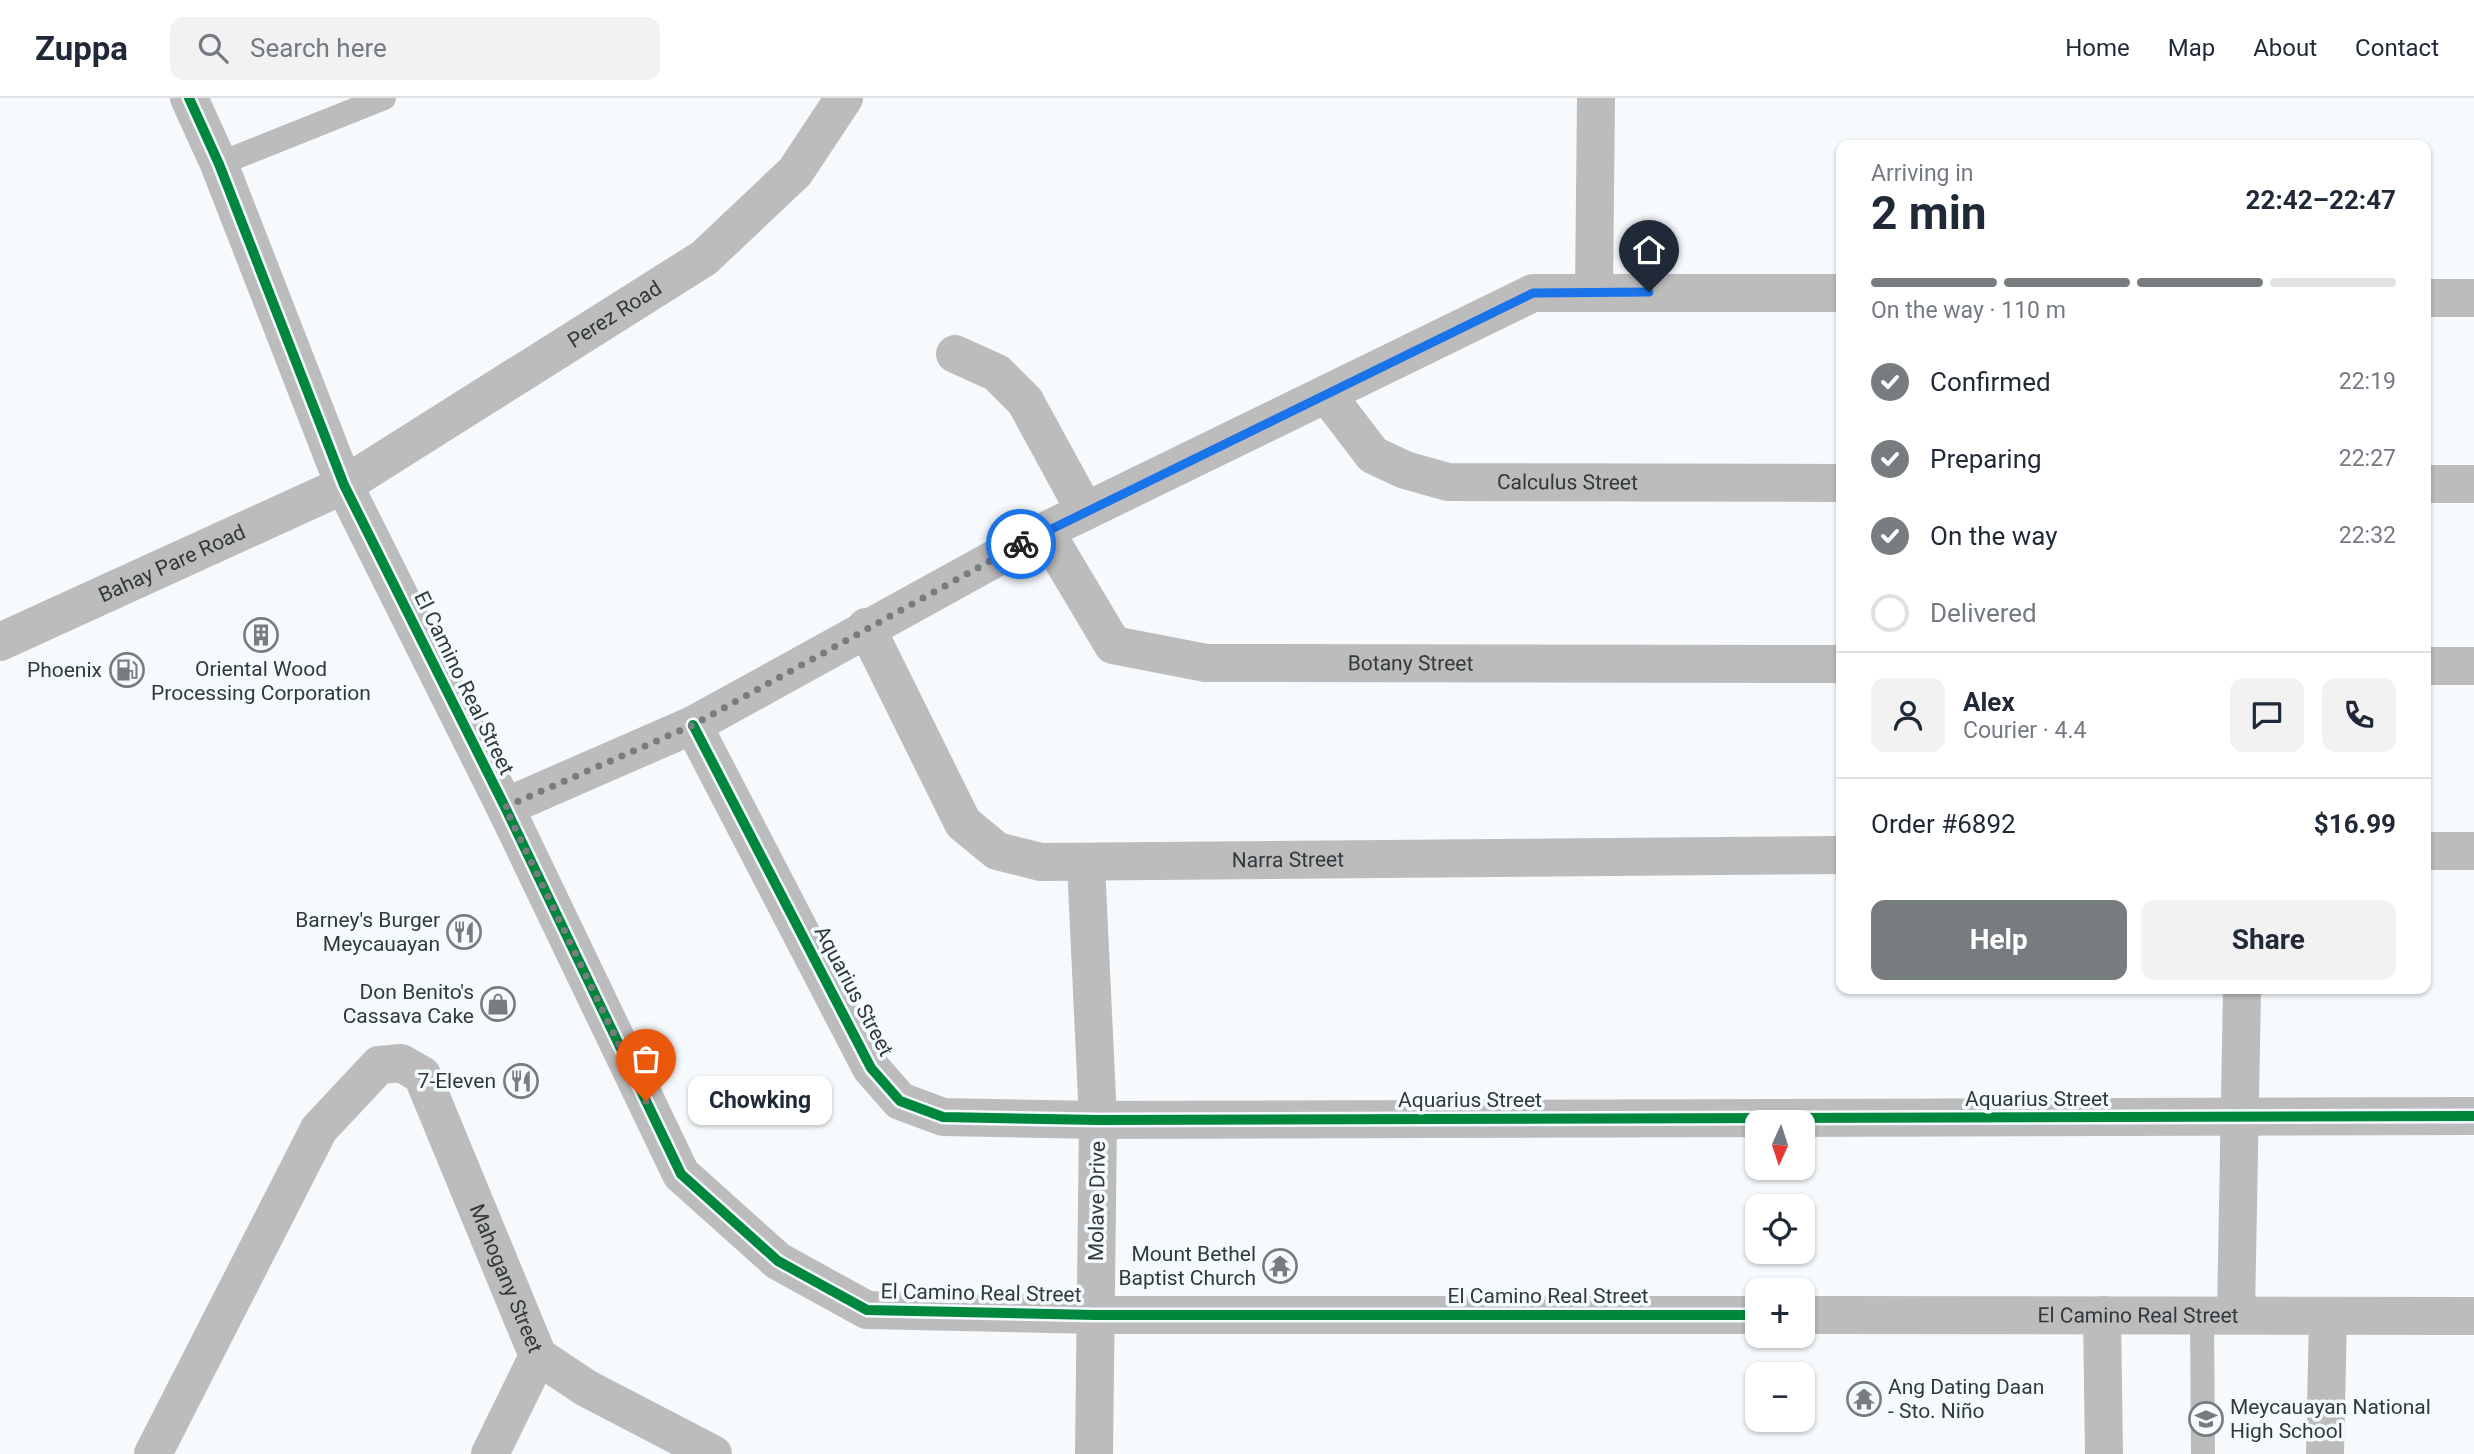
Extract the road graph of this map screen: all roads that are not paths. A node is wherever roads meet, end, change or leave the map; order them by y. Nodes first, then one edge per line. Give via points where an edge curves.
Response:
1 (189, 98) edge
2 (384, 98) edge
3 (844, 98) edge
4 (1596, 98) edge
5 (219, 164) junction
6 (1594, 291) junction
7 (1836, 293) edge
8 (2431, 298) edge
9 (2474, 298) edge
10 (955, 354) dead end
11 (1327, 395) junction
12 (1836, 483) edge
13 (2431, 484) edge
14 (2474, 484) edge
15 (344, 485) junction
16 (1085, 512) junction
17 (1045, 531) junction
18 (866, 627) junction
19 (0, 642) edge
20 (1836, 664) edge
21 (2431, 666) edge
22 (2474, 666) edge
23 (693, 725) junction
24 (505, 807) junction
25 (2431, 851) edge
26 (2474, 851) edge
27 (1836, 855) edge
28 (1086, 864) junction
29 (2242, 994) edge
30 (2474, 1116) edge
31 (2242, 1118) junction
32 (1098, 1120) junction
33 (1094, 1315) junction
34 (1745, 1315) edge
35 (1815, 1315) edge
36 (2102, 1315) junction
37 (2219, 1315) junction
38 (2328, 1316) junction
39 (2474, 1316) edge
40 (538, 1356) junction
41 (153, 1454) edge
42 (491, 1454) edge
43 (713, 1454) edge
44 (1094, 1454) edge
45 (2104, 1454) edge
46 (2203, 1454) edge
47 (2325, 1454) edge

1 - 5 street, El Camino Real Street
2 - 5 lane
3 - 15 street, Perez Road via 795,172 704,258
4 - 6 street
5 - 15 street, El Camino Real Street
6 - 7 street
6 - 11 street via 1533,293
8 - 9 street
10 - 16 street via 997,373 1025,401
11 - 12 street, Calculus Street via 1373,455 1448,482
11 - 16 street
13 - 14 street
15 - 19 street, Bahay Pare Road
15 - 24 street, El Camino Real Street
16 - 17 street
17 - 18 street
17 - 20 street, Botany Street via 1113,645 1206,663
18 - 23 street
18 - 28 street, Narra Street via 963,823 997,851 1041,862
21 - 22 street
23 - 24 street
23 - 32 street, Aquarius Street via 871,1068 900,1101 943,1117
24 - 33 street, El Camino Real Street via 681,1174 778,1261 867,1310
25 - 26 street
27 - 28 street, Narra Street
28 - 32 street, Molave Drive
29 - 31 street
30 - 31 street, Aquarius Street
31 - 32 street, Aquarius Street
31 - 37 street
32 - 33 street, Molave Drive
33 - 34 street, El Camino Real Street
33 - 44 street, Molave Drive
35 - 36 street, El Camino Real Street
36 - 37 street, El Camino Real Street
36 - 45 street
37 - 38 street, El Camino Real Street
37 - 46 lane
38 - 39 street, El Camino Real Street
38 - 47 street
40 - 41 street, Mahogany Street via 422,1075 401,1063 379,1065 319,1129
40 - 42 street
40 - 43 street, Mahogany Street via 586,1388

